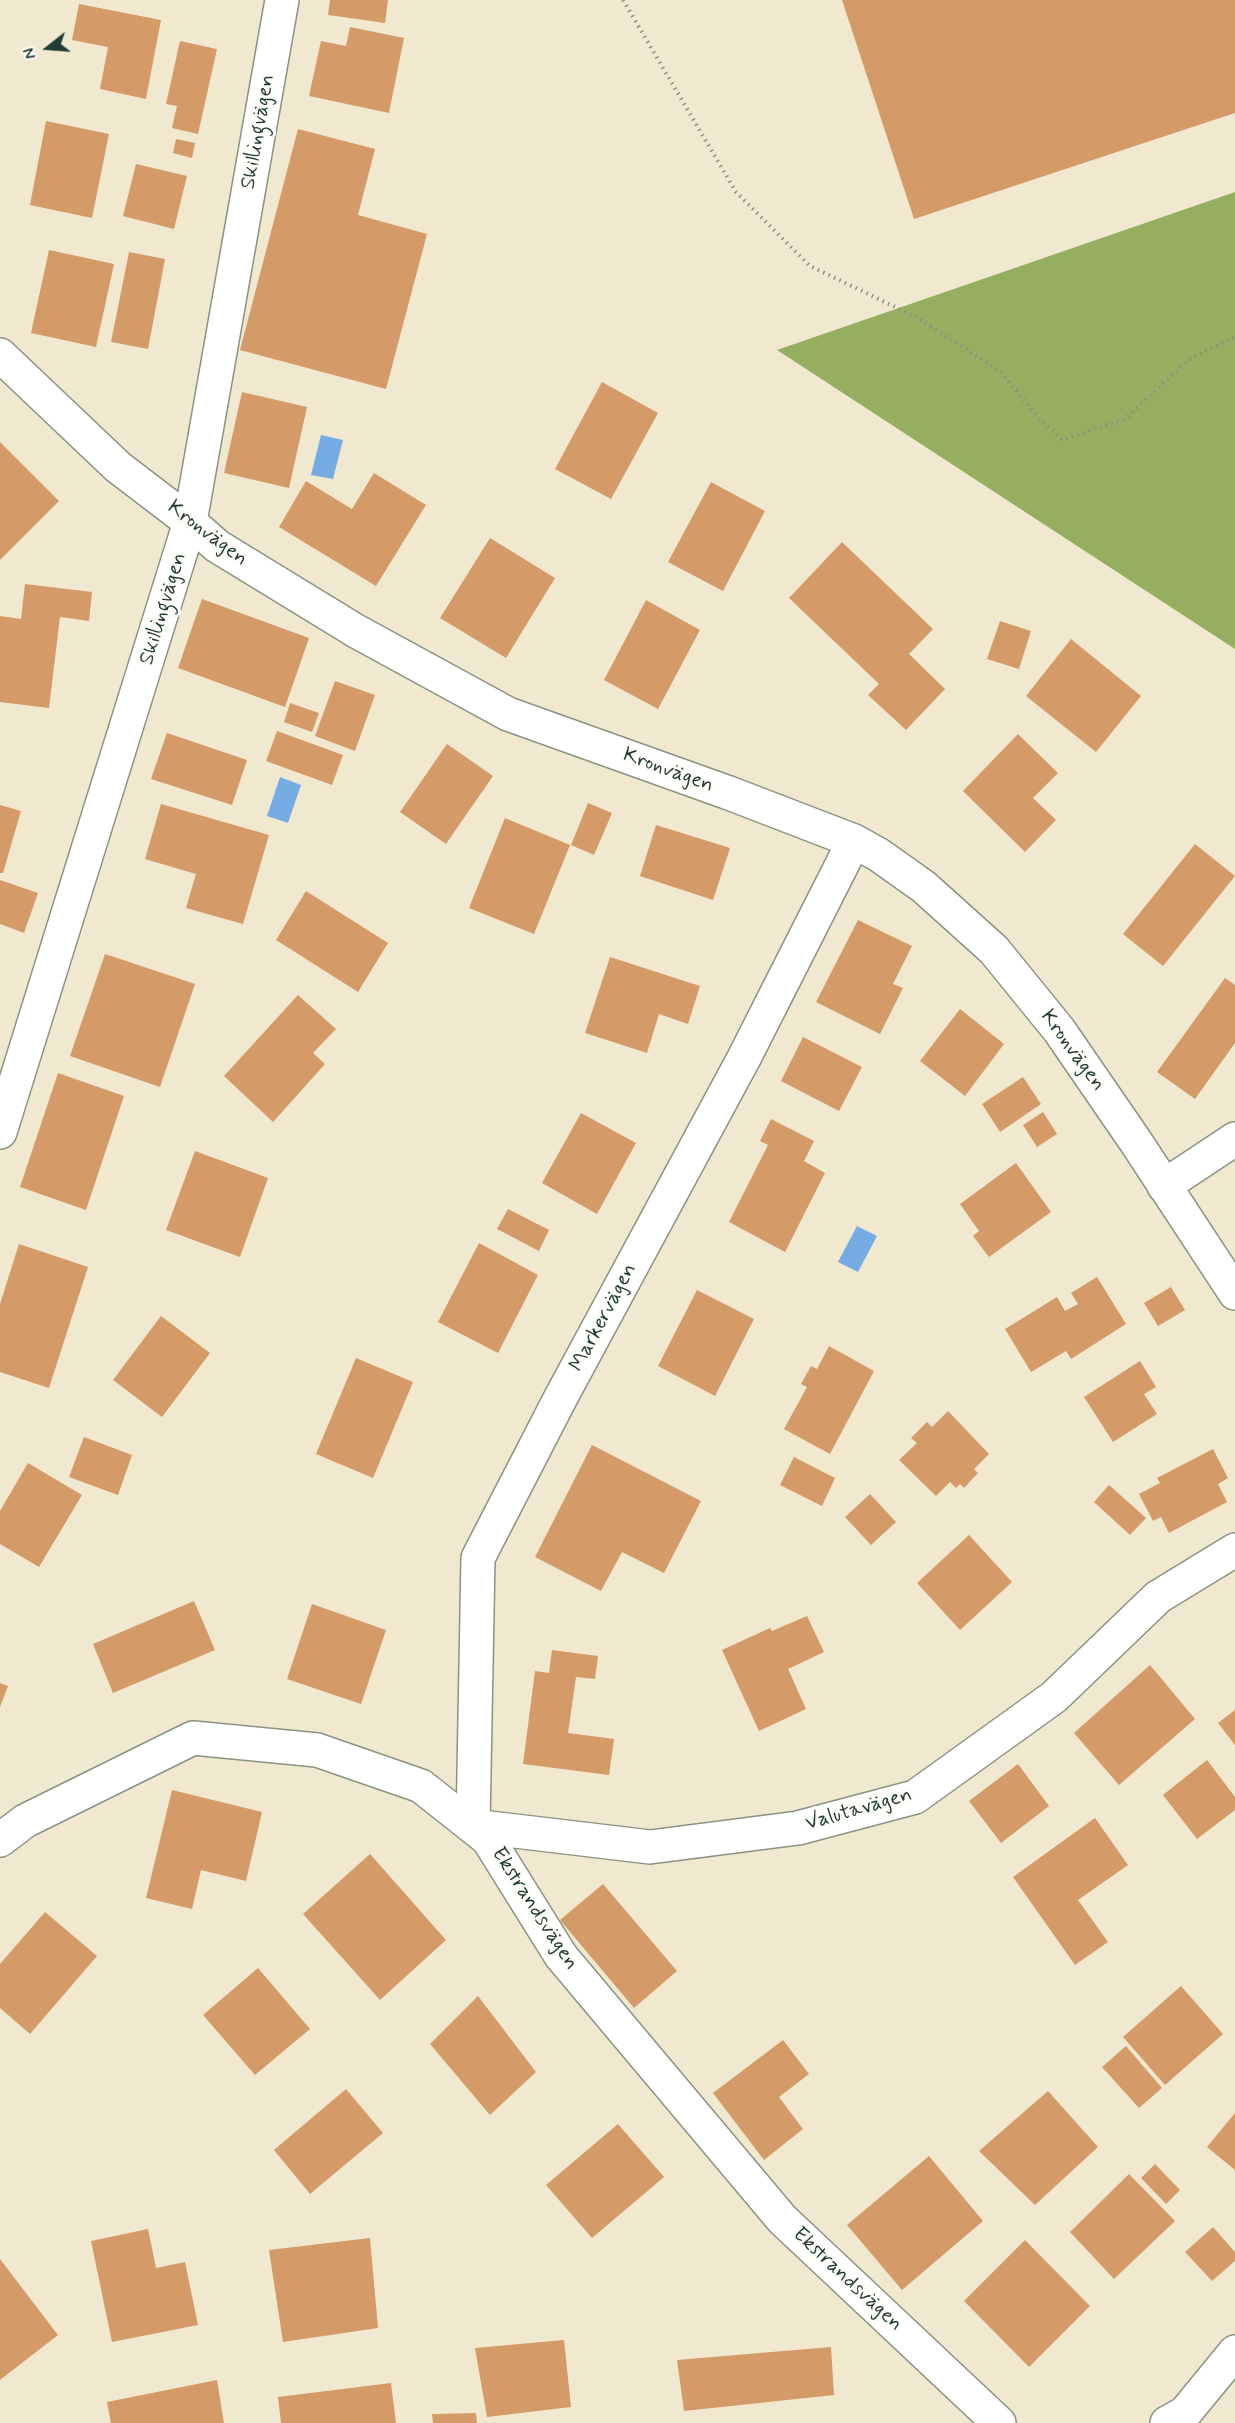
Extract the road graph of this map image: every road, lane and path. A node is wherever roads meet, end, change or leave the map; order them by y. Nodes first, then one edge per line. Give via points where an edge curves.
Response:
1 (282, 0) edge
2 (623, 0) edge
3 (1235, 337) edge
4 (0, 355) edge
5 (190, 522) junction
6 (854, 841) junction
7 (0, 1132) edge
8 (1235, 1139) edge
9 (1164, 1186) junction
10 (1235, 1293) edge
11 (1235, 1550) edge
12 (473, 1826) junction
13 (0, 1840) edge
14 (1235, 2352) edge
15 (999, 2423) edge
16 (1167, 2423) edge

1 - 5 street, Skillingvägen
2 - 3 path via 736,192 810,266 916,317 1000,371 1062,440 1125,419 1192,357
4 - 5 street, Kronvägen via 118,467
5 - 6 street, Kronvägen via 217,546 356,631 508,714
5 - 7 street, Skillingvägen
6 - 9 street, Kronvägen via 924,887 994,950 1059,1030
6 - 12 street, Markervägen via 744,1058 478,1558
8 - 9 street
9 - 10 street, Kronvägen
11 - 12 street, Valutavägen via 1158,1597 1054,1696 915,1797 798,1828 650,1847
12 - 13 street, Ekstrandsvägen via 421,1786 317,1750 193,1738 25,1821
12 - 15 street, Ekstrandsvägen via 488,1839 561,1956 782,2219
14 - 16 street via 1185,2413

